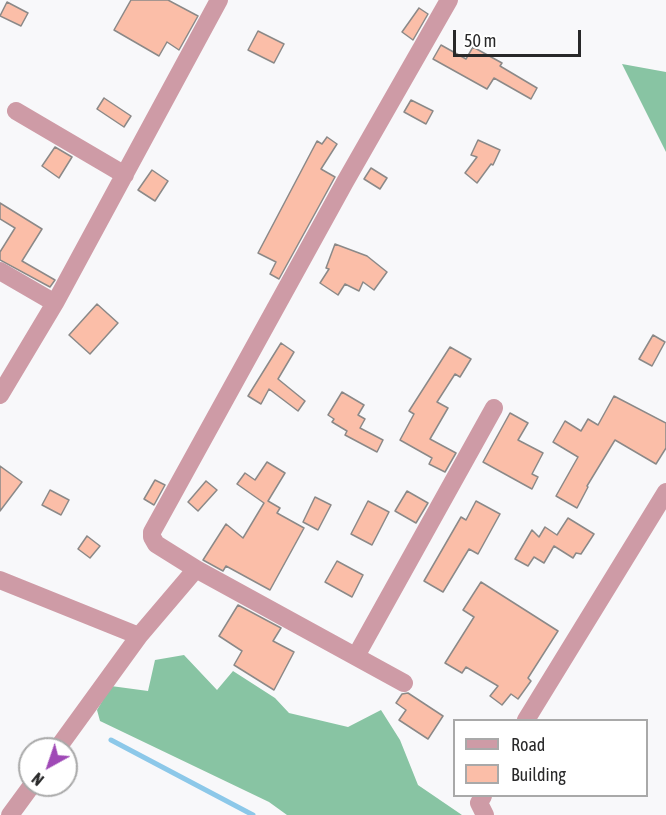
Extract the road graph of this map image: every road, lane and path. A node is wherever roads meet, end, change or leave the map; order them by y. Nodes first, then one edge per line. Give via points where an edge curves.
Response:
1 (219, 0) edge
2 (449, 0) edge
3 (16, 111) dead end
4 (125, 175) junction
5 (0, 271) edge
6 (55, 303) junction
7 (0, 395) edge
8 (494, 408) dead end
9 (666, 492) edge
10 (195, 569) junction
11 (0, 580) edge
12 (139, 636) junction
13 (356, 656) junction
14 (404, 683) dead end
15 (527, 719) edge
16 (66, 737) edge
17 (23, 797) edge
18 (482, 797) edge
19 (10, 815) edge
20 (484, 815) edge

1 - 4 street
2 - 10 street via 156,525 152,537 156,544
3 - 4 street
4 - 6 street
5 - 6 street
6 - 7 street
8 - 13 street
9 - 15 street
10 - 12 street
10 - 13 street
11 - 12 street
12 - 16 street
13 - 14 street
17 - 19 street
18 - 20 street via 479,803

